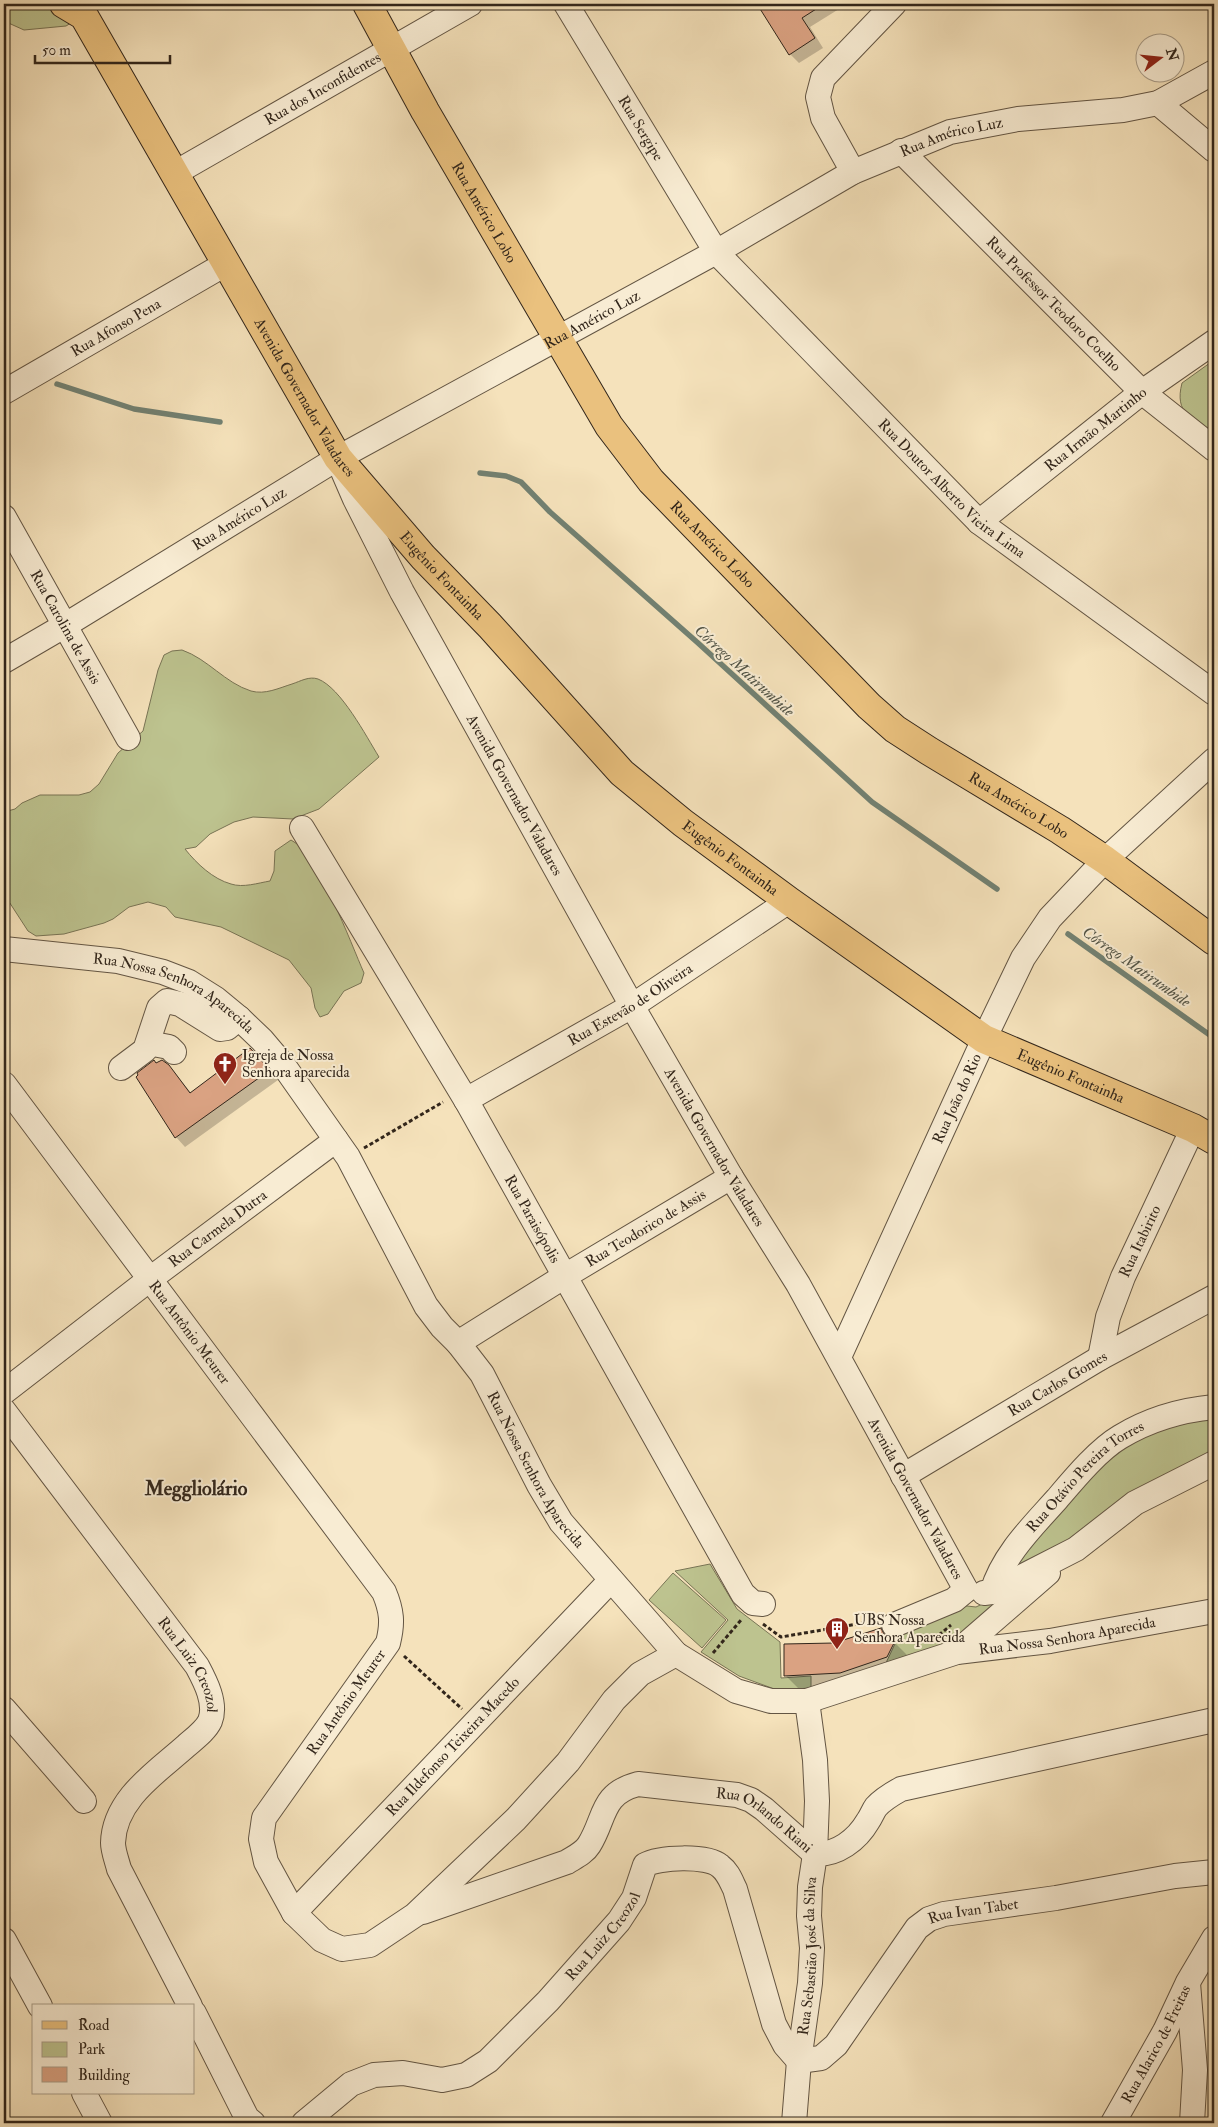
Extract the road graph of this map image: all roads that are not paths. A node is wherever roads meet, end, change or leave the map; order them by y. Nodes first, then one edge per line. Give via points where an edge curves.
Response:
1 (64, 4) edge
2 (367, 4) edge
3 (470, 4) edge
4 (566, 4) edge
5 (894, 4) edge
6 (392, 49) junction
7 (1214, 72) edge
8 (1158, 102) junction
9 (1214, 150) edge
10 (901, 152) junction
11 (853, 172) junction
12 (175, 173) junction
13 (716, 252) junction
14 (227, 263) junction
15 (558, 339) junction
16 (1214, 342) edge
17 (4, 391) edge
18 (1142, 392) junction
19 (1214, 449) edge
20 (338, 458) junction
21 (4, 517) edge
22 (979, 522) junction
23 (64, 626) junction
24 (4, 661) edge
25 (1214, 693) edge
26 (128, 738) dead end
27 (1214, 760) edge
28 (302, 828) dead end
29 (1105, 860) junction
30 (789, 902) junction
31 (1214, 941) edge
32 (4, 949) edge
33 (632, 1006) junction
34 (239, 1018) junction
35 (984, 1039) junction
36 (148, 1043) junction
37 (174, 1052) dead end
38 (121, 1068) dead end
39 (4, 1084) edge
40 (463, 1096) junction
41 (1204, 1134) edge
42 (342, 1148) junction
43 (731, 1178) junction
44 (565, 1276) junction
45 (150, 1279) junction
46 (1214, 1296) edge
47 (458, 1343) junction
48 (838, 1357) junction
49 (1100, 1358) junction
50 (4, 1392) edge
51 (1214, 1407) edge
52 (4, 1412) edge
53 (1214, 1462) edge
54 (903, 1476) junction
55 (1076, 1549) junction
56 (611, 1580) junction
57 (992, 1592) junction
58 (960, 1595) junction
59 (1214, 1611) edge
60 (757, 1613) road end
61 (894, 1625) road end
62 (957, 1652) junction
63 (676, 1654) junction
64 (807, 1701) junction
65 (4, 1709) edge
66 (1214, 1720) edge
67 (84, 1801) dead end
68 (815, 1854) junction
69 (1214, 1872) edge
70 (294, 1913) junction
71 (415, 1915) junction
72 (1214, 1938) edge
73 (4, 1940) edge
74 (1188, 1982) junction
75 (39, 2004) edge
76 (189, 2004) edge
77 (195, 2015) edge
78 (799, 2061) junction
79 (85, 2094) edge
80 (100, 2123) edge
81 (253, 2123) edge
82 (304, 2123) edge
83 (794, 2123) edge
84 (1113, 2123) edge
85 (1192, 2123) edge

1 - 12 main road, Avenida Governador Valadares via 84,16
2 - 6 main road, Rua Américo Lobo
3 - 6 street, Rua dos Inconfidentes
4 - 13 street, Rua Sergipe
5 - 11 street via 823,78 818,96 824,118
6 - 12 street, Rua dos Inconfidentes
6 - 15 main road, Rua Américo Lobo
7 - 8 street, Rua Américo Luz
8 - 9 street
8 - 10 street, Rua Américo Luz via 1123,110 1010,121 950,132
10 - 11 street, Rua Américo Luz
10 - 18 street, Rua Professor Teodoro Coelho
11 - 13 street, Rua Américo Luz
12 - 14 main road, Avenida Governador Valadares
13 - 15 street, Rua Américo Luz
13 - 22 street, Rua Doutor Alberto Vieira Lima
14 - 17 street, Rua Afonso Pena
14 - 20 main road, Avenida Governador Valadares
15 - 20 street, Rua Américo Luz
15 - 29 main road, Rua Américo Lobo via 609,426 651,481 870,706 895,729
16 - 18 street, Rua Irmão Martinho
18 - 19 street, Rua Professor Teodoro Coelho
18 - 22 street, Rua Irmão Martinho
20 - 23 street, Rua Américo Luz
20 - 30 main road, Eugênio Fontainha via 423,557 490,626 622,773
20 - 33 street, Avenida Governador Valadares via 402,592
21 - 23 street, Rua Carolina de Assis
22 - 25 street, Rua Doutor Alberto Vieira Lima
23 - 24 street, Rua Américo Luz
23 - 26 street, Rua Carolina de Assis
27 - 29 street, Rua João do Rio
28 - 40 street, Rua Paraisópolis
29 - 31 main road, Rua Américo Lobo
29 - 35 street, Rua João do Rio via 1050,918 1023,958
30 - 33 street, Rua Estevão de Oliveira
30 - 35 main road, Eugênio Fontainha
32 - 34 street, Rua Nossa Senhora Aparecida via 118,961 163,972 189,982
33 - 40 street, Rua Estevão de Oliveira
33 - 43 street, Avenida Governador Valadares
34 - 36 street via 227,1028 217,1029 180,1004 167,1001 159,1008
34 - 42 street, Rua Nossa Senhora Aparecida via 284,1066
35 - 41 main road, Eugênio Fontainha
35 - 48 street, Rua João do Rio
36 - 37 street via 169,1047
36 - 38 street via 145,1050
39 - 45 street, Rua Antônio Meurer
40 - 44 street, Rua Paraisópolis
41 - 49 street, Rua Itabirito via 1123,1277 1108,1317
42 - 45 street, Rua Carmela Dutra
42 - 47 street, Rua Nossa Senhora Aparecida via 426,1306
43 - 44 street, Rua Teodorico de Assis
43 - 48 street, Avenida Governador Valadares via 798,1284
44 - 47 street, Rua Teodorico de Assis
44 - 60 street, Rua Paraisópolis via 743,1594 753,1603
45 - 50 street, Rua Carmela Dutra
45 - 70 street, Rua Antônio Meurer via 384,1592 391,1609 388,1642 264,1818 261,1839 266,1862
46 - 49 street, Rua Carlos Gomes
47 - 56 street, Rua Nossa Senhora Aparecida via 482,1374 561,1522
48 - 54 street, Avenida Governador Valadares
49 - 54 street, Rua Carlos Gomes
51 - 57 street, Rua Otávio Pereira Torres via 1157,1419 1119,1438 1081,1471 1020,1540 997,1576
52 - 76 street, Rua Luiz Creozol via 197,1666 207,1685 210,1721 131,1795 115,1826 113,1845 119,1869
53 - 55 street via 1135,1504
54 - 58 street, Avenida Governador Valadares
55 - 57 street
55 - 62 street
56 - 63 street, Rua Nossa Senhora Aparecida
56 - 70 street, Rua Ildefonso Teixeira Macedo
57 - 58 street
58 - 61 street
59 - 62 street, Rua Nossa Senhora Aparecida via 1050,1641
62 - 64 street, Rua Nossa Senhora Aparecida
63 - 64 street, Rua Nossa Senhora Aparecida via 736,1691 772,1701
63 - 71 street, Rua Antônio Meurer via 640,1674 614,1700 568,1762 516,1819
64 - 68 street, Rua Sebastião José da Silva via 815,1760
65 - 67 street
66 - 68 street, Rua Orlando Riani via 901,1789 886,1797 848,1844 826,1855
68 - 71 street, Rua Orlando Riani via 751,1800 737,1795 638,1784 613,1796 589,1845 581,1854 567,1862
68 - 78 street, Rua Sebastião José da Silva via 810,1887 810,1983
69 - 78 street, Rua Ivan Tabet via 929,1919 904,1945 836,2045 821,2058
70 - 71 street, Rua Antônio Meurer via 322,1940 342,1949 370,1945
72 - 74 street, Rua Alarico de Freitas
73 - 75 street
74 - 84 street, Rua Alarico de Freitas via 1165,2031
74 - 85 street via 1195,2070
77 - 81 street via 247,2118
78 - 82 street, Rua Luiz Creozol via 785,2045 774,2024 729,1876 720,1866 707,1860 653,1860 645,1865 634,1898 619,1921 548,2001 488,2061 466,2075 442,2080 403,2073 374,2075 351,2084
78 - 83 street, Rua Sebastião José da Silva
79 - 80 street

